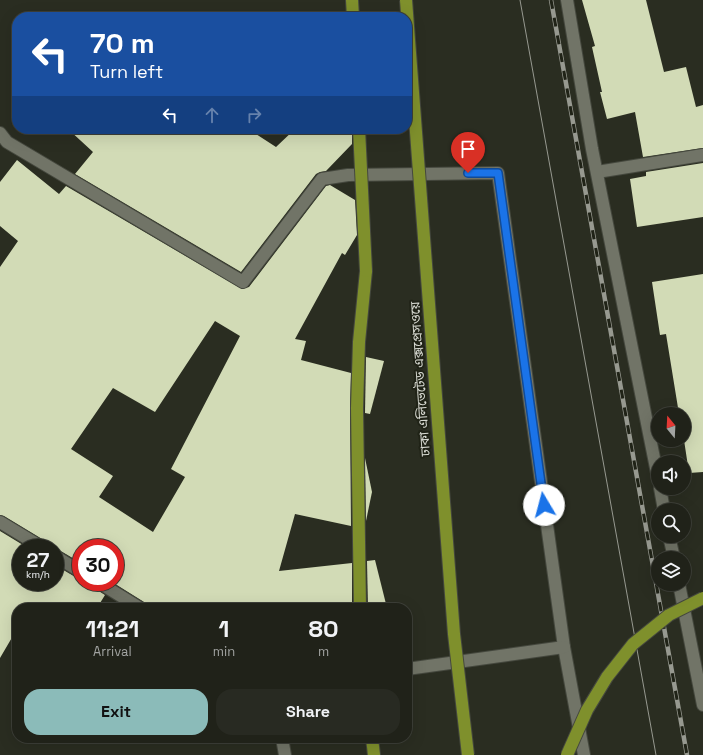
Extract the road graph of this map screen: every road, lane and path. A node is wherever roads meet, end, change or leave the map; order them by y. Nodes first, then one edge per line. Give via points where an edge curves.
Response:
1 (352, 0) edge
2 (406, 0) edge
3 (567, 0) edge
4 (353, 12) edge
5 (407, 12) edge
6 (412, 79) edge
7 (0, 133) edge
8 (359, 134) edge
9 (703, 155) edge
10 (597, 172) junction
11 (653, 455) edge
12 (0, 522) edge
13 (28, 539) edge
14 (113, 591) edge
15 (680, 591) edge
16 (703, 598) edge
17 (132, 603) edge
18 (360, 603) edge
19 (564, 647) junction
20 (412, 668) edge
21 (703, 705) edge
22 (283, 743) edge
23 (373, 743) edge
24 (285, 755) edge
25 (374, 755) edge
26 (468, 755) edge
27 (567, 755) edge
28 (584, 755) edge

1 - 4 highway
2 - 5 highway, ঢাকা এলিভেটেড এক্সপ্রেসওয়ে, bridge
3 - 10 street
6 - 26 highway, ঢাকা এলিভেটেড এক্সপ্রেসওয়ে, bridge via 454,634
7 - 19 street via 7,142 243,282 322,179 348,175 498,173
8 - 18 highway, bridge via 366,270 359,342 357,408
9 - 10 street
10 - 11 street
12 - 13 street
14 - 17 street
15 - 21 street
16 - 27 highway, bridge via 668,616 633,644 607,677 587,710
19 - 20 street
19 - 28 street
22 - 24 street
23 - 25 highway

